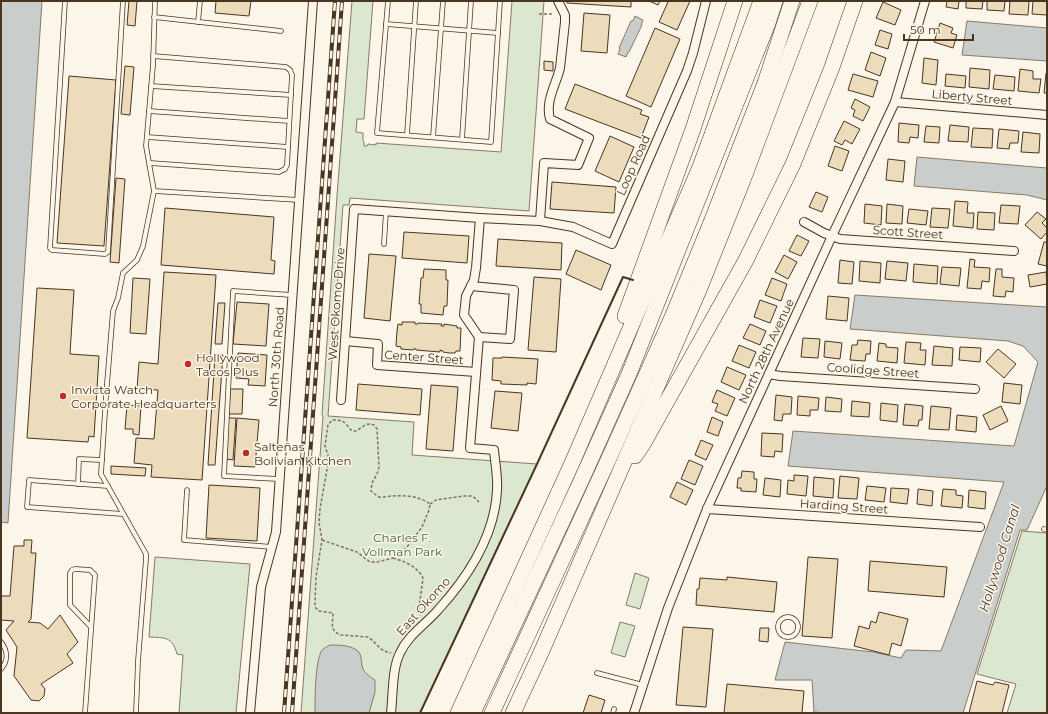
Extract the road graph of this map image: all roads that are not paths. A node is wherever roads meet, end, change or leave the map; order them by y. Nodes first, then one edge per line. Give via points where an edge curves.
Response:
1 (65, 1) edge
2 (123, 1) edge
3 (155, 1) edge
4 (200, 1) edge
5 (313, 1) edge
6 (388, 1) edge
7 (416, 1) edge
8 (443, 1) edge
9 (471, 1) edge
10 (500, 1) edge
11 (558, 1) edge
12 (706, 1) edge
13 (735, 1) edge
14 (761, 1) edge
15 (775, 1) edge
16 (792, 1) edge
17 (810, 1) edge
18 (855, 1) edge
19 (925, 1) edge
20 (154, 17) junction
21 (198, 22) junction
22 (386, 24) junction
23 (414, 26) junction
24 (441, 28) junction
25 (469, 30) junction
26 (281, 31) dead end
27 (498, 33) junction
28 (153, 56) junction
29 (151, 86) junction
30 (291, 95) junction
31 (895, 102) junction
32 (149, 111) junction
33 (1047, 115) edge
34 (290, 120) junction
35 (407, 135) junction
36 (147, 137) junction
37 (433, 137) junction
38 (462, 139) junction
39 (288, 147) junction
40 (150, 163) junction
41 (154, 191) junction
42 (300, 200) junction
43 (386, 211) junction
44 (480, 218) junction
45 (540, 221) junction
46 (804, 222) dead end
47 (832, 236) junction
48 (384, 244) dead end
49 (1014, 251) dead end
50 (471, 286) junction
51 (293, 295) junction
52 (479, 337) junction
53 (345, 341) junction
54 (476, 372) junction
55 (769, 374) junction
56 (975, 389) dead end
57 (341, 400) dead end
58 (102, 460) junction
59 (572, 463) junction
60 (280, 479) junction
61 (616, 482) junction
62 (78, 484) junction
63 (108, 486) junction
64 (187, 490) dead end
65 (707, 508) junction
66 (123, 514) junction
67 (980, 527) dead end
68 (272, 547) junction
69 (778, 625) joint
70 (91, 627) junction
71 (1, 642) edge
72 (1, 670) edge
73 (597, 673) dead end
74 (643, 686) junction
75 (85, 713) edge
76 (136, 713) edge
77 (250, 713) edge
78 (391, 713) edge
79 (458, 713) edge
80 (473, 713) edge
81 (492, 713) edge
82 (513, 713) edge
83 (634, 713) edge

1 - 2 lane via 50,248 105,254 108,252
3 - 20 lane
4 - 21 lane
5 - 42 street, North 30th Road
6 - 22 lane
7 - 23 lane
8 - 24 lane
9 - 25 lane
10 - 27 lane
11 - 45 street via 565,22 559,74 552,90 548,112 550,119 589,138 578,165 544,163
12 - 45 street, Loop Road via 693,53 612,244 572,227
13 - 59 highway via 693,130
14 - 59 highway via 700,167
15 - 80 highway via 629,374
16 - 81 highway via 765,83 673,315
17 - 61 highway via 699,290
18 - 61 highway via 832,70 793,164 746,260 643,444
19 - 31 street, North 28th Avenue
20 - 21 lane
20 - 28 lane
21 - 26 lane
22 - 23 lane
22 - 35 lane via 376,133
23 - 24 lane
23 - 35 lane
24 - 25 lane
24 - 37 lane
25 - 27 lane
25 - 38 lane
27 - 38 lane via 490,142
28 - 29 lane
28 - 30 lane via 286,67 292,75
29 - 30 lane
29 - 32 lane
30 - 34 lane
31 - 33 street, Liberty Street
31 - 47 street, North 28th Avenue
32 - 34 lane
32 - 36 lane
34 - 39 lane
35 - 37 lane
36 - 39 lane
36 - 40 lane via 146,146
37 - 38 lane
39 - 40 lane via 287,165 285,170 279,172
40 - 41 lane
41 - 42 lane
41 - 58 lane via 143,246 137,260 123,273 114,311
42 - 51 street, North 30th Road
43 - 44 street
43 - 48 lane
43 - 53 street, West Okomo Drive via 354,209
44 - 45 street
44 - 50 street via 476,268
46 - 47 street, Scott Street
47 - 49 street, Scott Street via 840,239
47 - 55 street, North 28th Avenue
50 - 52 street via 466,296 464,314
50 - 52 street via 514,290 510,339
51 - 60 street, North 30th Road
51 - 60 lane via 233,291 224,476
52 - 54 street
53 - 54 street, Center Street via 378,344 376,365
53 - 57 street, West Okomo Drive
54 - 78 street, East Okomo via 470,448 494,450 497,488 494,515 487,536 464,579 404,644 396,665
55 - 56 street, Coolidge Street
55 - 65 street, North 28th Avenue
58 - 62 lane via 79,459
58 - 63 lane via 101,474
59 - 79 highway
60 - 68 street, North 30th Road via 276,532
61 - 82 highway
62 - 63 lane
62 - 66 lane via 30,480 27,507
63 - 66 lane
64 - 68 lane via 184,540
65 - 67 street, Harding Street
65 - 74 street, North 28th Avenue via 668,608
66 - 76 lane via 146,554
68 - 77 street, North 30th Road via 261,587
69 - 69 lane via 781,634 787,637 793,636 798,627 791,617 784,617
70 - 70 lane via 95,575 90,570 75,569 70,573 70,605
70 - 75 lane
71 - 72 lane via 6,654
73 - 74 lane
74 - 83 street, North 28th Avenue

